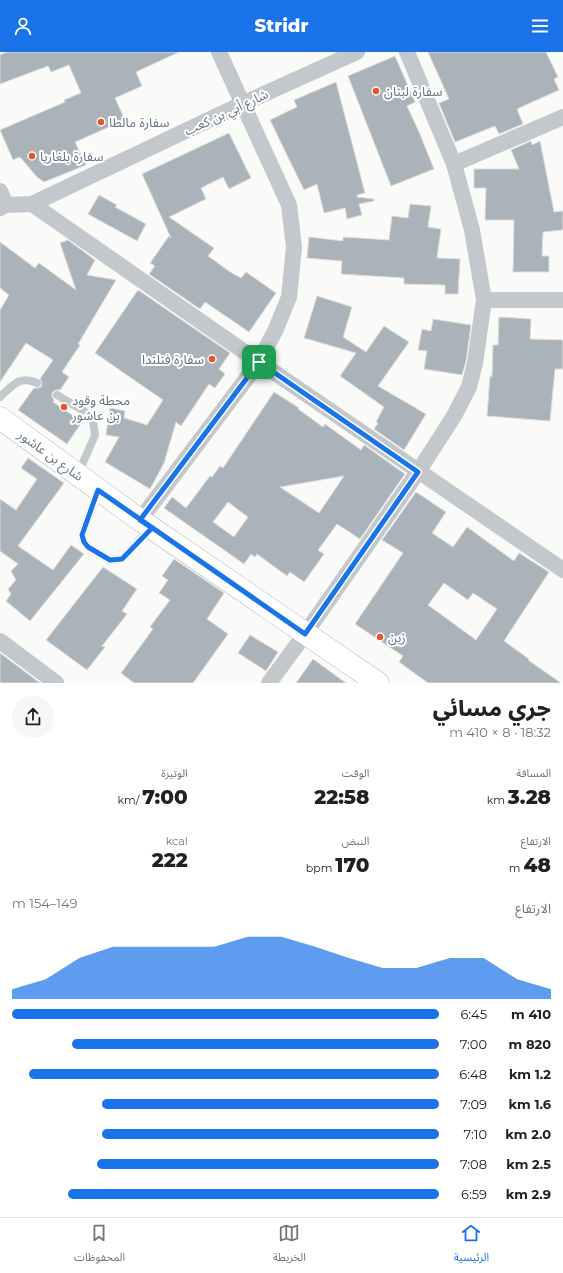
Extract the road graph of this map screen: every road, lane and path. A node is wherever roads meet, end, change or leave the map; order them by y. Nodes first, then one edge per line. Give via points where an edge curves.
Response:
1 (219, 52) edge
2 (357, 52) edge
3 (407, 52) edge
4 (242, 104) junction
5 (563, 117) edge
6 (454, 164) junction
7 (2, 201) edge
8 (32, 204) junction
9 (484, 300) junction
10 (563, 300) edge
11 (259, 362) junction
12 (37, 383) dead end
13 (57, 395) dead end
14 (0, 397) edge
15 (0, 418) edge
16 (418, 472) junction
17 (78, 475) junction
18 (98, 490) junction
19 (146, 524) junction
20 (563, 570) edge
21 (305, 634) junction
22 (0, 641) edge
23 (56, 683) edge
24 (269, 683) edge
25 (378, 683) edge

1 - 4 street
2 - 4 street, شارع أبي بن كعب
3 - 6 street
4 - 8 street, شارع أبي بن كعب
4 - 11 street via 289,205 294,247 288,297 276,329
5 - 6 street
6 - 9 street via 472,230
7 - 8 street, شارع أبي بن كعب
8 - 11 street
9 - 10 street
9 - 16 street via 469,387 454,416
11 - 16 street
11 - 19 street
12 - 14 lane via 26,380 17,382
13 - 17 lane via 84,411 92,421 95,435
15 - 17 main road, شارع بن عاشور
16 - 20 street
16 - 21 street
17 - 18 main road, شارع بن عاشور
18 - 19 main road, شارع بن عاشور
18 - 19 lane via 82,535 88,547 110,560 122,559
19 - 21 main road, شارع بن عاشور
21 - 24 street
21 - 25 main road, شارع بن عاشور
22 - 23 street

